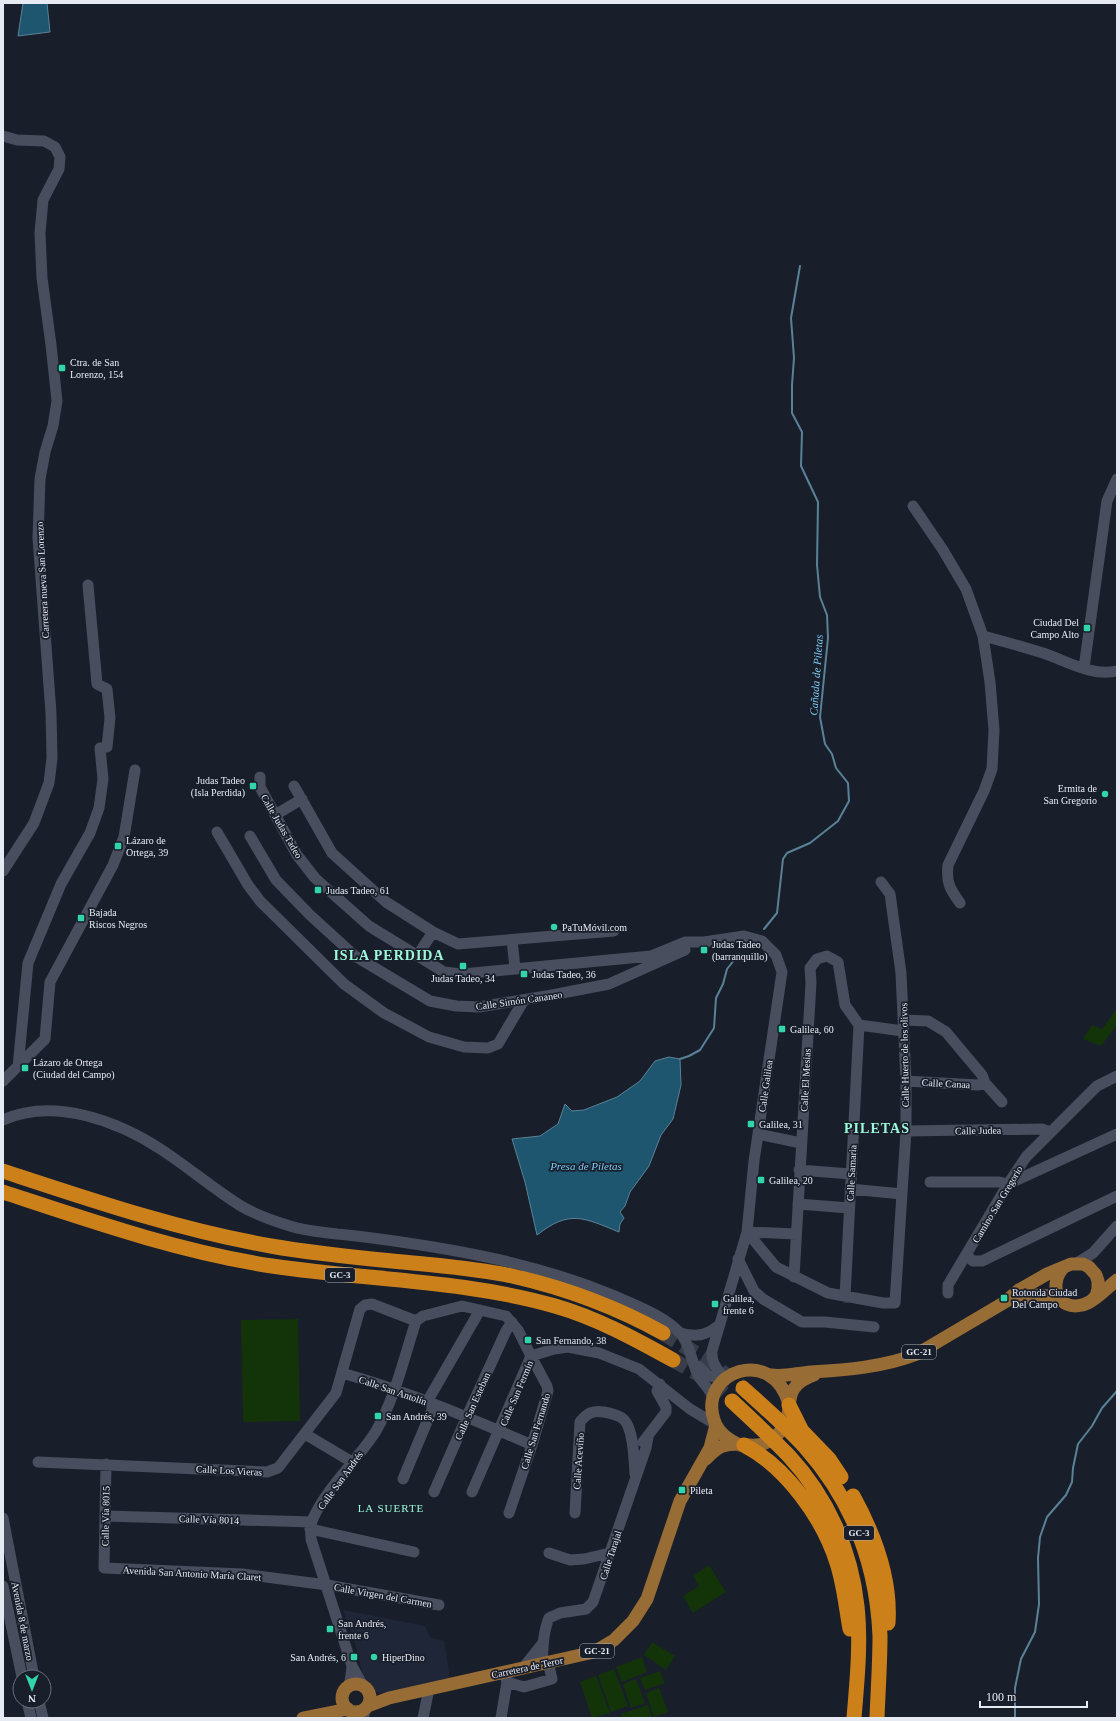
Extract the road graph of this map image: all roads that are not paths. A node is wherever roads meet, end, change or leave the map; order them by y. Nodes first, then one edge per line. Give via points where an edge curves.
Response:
1 (3, 136) edge
2 (1117, 479) edge
3 (913, 506) dead end
4 (88, 585) dead end
5 (983, 636) junction
6 (1084, 668) junction
7 (1117, 671) edge
8 (136, 770) dead end
9 (260, 777) dead end
10 (294, 786) dead end
11 (302, 799) junction
12 (275, 815) junction
13 (217, 832) dead end
14 (250, 836) dead end
15 (3, 871) edge
16 (881, 882) dead end
17 (960, 903) dead end
18 (614, 931) dead end
19 (433, 932) junction
20 (512, 940) junction
21 (704, 942) junction
22 (417, 956) junction
23 (515, 968) junction
24 (524, 1000) junction
25 (859, 1025) junction
26 (903, 1026) junction
27 (18, 1067) junction
28 (1117, 1076) edge
29 (3, 1081) edge
30 (906, 1081) junction
31 (985, 1083) junction
32 (1002, 1102) dead end
33 (3, 1120) edge
34 (906, 1131) junction
35 (1050, 1132) junction
36 (758, 1134) junction
37 (1117, 1134) edge
38 (801, 1143) junction
39 (1026, 1157) junction
40 (1041, 1168) junction
41 (799, 1170) junction
42 (3, 1171) edge
43 (851, 1174) junction
44 (930, 1182) dead end
45 (1008, 1184) junction
46 (850, 1189) junction
47 (3, 1192) edge
48 (902, 1194) junction
49 (1116, 1197) edge
50 (798, 1204) junction
51 (849, 1208) junction
52 (1117, 1226) edge
53 (747, 1232) junction
54 (796, 1234) junction
55 (1103, 1242) junction
56 (966, 1255) junction
57 (738, 1259) junction
58 (1076, 1263) junction
59 (1063, 1268) junction
60 (1095, 1273) junction
61 (794, 1277) junction
62 (1117, 1279) edge
63 (948, 1293) dead end
64 (845, 1297) junction
65 (1059, 1297) junction
66 (1005, 1302) junction
67 (1091, 1302) junction
68 (480, 1310) junction
69 (416, 1321) junction
70 (512, 1322) junction
71 (718, 1326) junction
72 (874, 1328) dead end
73 (663, 1333) tunnel mouth
74 (680, 1333) junction
75 (530, 1356) junction
76 (673, 1360) tunnel mouth
77 (694, 1361) junction
78 (715, 1364) junction
79 (740, 1371) junction
80 (823, 1372) junction
81 (342, 1373) junction
82 (771, 1376) junction
83 (725, 1379) junction
84 (660, 1384) junction
85 (743, 1388) tunnel mouth
86 (394, 1389) junction
87 (680, 1401) junction
88 (712, 1401) junction
89 (732, 1401) tunnel mouth
90 (430, 1403) junction
91 (788, 1409) junction
92 (466, 1417) junction
93 (716, 1424) junction
94 (499, 1431) junction
95 (305, 1434) junction
96 (648, 1437) junction
97 (632, 1442) junction
98 (532, 1445) junction
99 (742, 1445) junction
100 (38, 1462) dead end
101 (352, 1462) junction
102 (106, 1464) junction
103 (700, 1465) junction
104 (635, 1477) junction
105 (403, 1479) dead end
106 (434, 1492) dead end
107 (472, 1492) dead end
108 (509, 1513) dead end
109 (574, 1513) dead end
110 (105, 1516) junction
111 (3, 1518) edge
112 (311, 1526) junction
113 (414, 1552) dead end
114 (549, 1553) dead end
115 (610, 1553) junction
116 (104, 1568) joint
117 (7, 1570) edge
118 (327, 1585) junction
119 (3, 1586) edge
120 (439, 1605) dead end
121 (540, 1646) junction
122 (568, 1658) junction
123 (545, 1663) junction
124 (352, 1666) junction
125 (523, 1668) junction
126 (20, 1669) edge
127 (32, 1669) edge
128 (506, 1677) junction
129 (429, 1689) junction
130 (345, 1693) junction
131 (366, 1702) edge
132 (350, 1713) edge
133 (324, 1714) junction
134 (304, 1718) edge
135 (423, 1718) edge
136 (501, 1718) edge
137 (850, 1718) edge
138 (854, 1718) edge
139 (877, 1718) edge
140 (881, 1718) edge

1 - 15 street, Carretera nueva San Lorenzo via 17,140 44,141 55,147 60,157 59,169 43,200 40,233 42,278 56,400 53,426 40,479 38,538 52,758 49,783 34,823
2 - 6 street via 1107,501
3 - 5 street via 966,589
4 - 27 street via 97,684 107,689 110,718 107,747 100,748 103,779 99,808 90,833 61,884 28,963
5 - 6 street
5 - 17 street via 990,682 994,751 992,769 984,791 948,865 947,877 950,888
6 - 7 street via 1104,674
8 - 27 street via 124,837 113,865 50,982 45,1039
9 - 12 street, Calle Judas Tadeo via 260,788
10 - 11 street
11 - 12 street
11 - 19 street via 332,853 386,902
12 - 22 street, Calle Judas Tadeo via 297,855 315,878 369,926
13 - 24 street via 260,901 344,984 384,1014 429,1038 464,1047 488,1048 498,1044
14 - 24 street, Calle Simón Cananeo via 276,880 310,915 355,956 401,984 430,1001 456,1006 479,1007
16 - 26 street, Calle Huerto de los olivos via 890,894 901,973
18 - 20 street
19 - 20 street via 458,944
19 - 22 street
20 - 23 street
21 - 23 street, Calle Judas Tadeo via 685,942 650,956
21 - 24 street, Calle Simón Cananeo via 609,984
21 - 36 street, Calle Galilea via 744,936 762,941 776,955 782,972
22 - 23 street, Calle Judas Tadeo via 444,972 462,974
25 - 26 street
25 - 38 street, Calle El Mesias via 845,1005 838,962 827,956 817,959 810,968
25 - 43 street, Calle Samaria
26 - 30 street, Calle Huerto de los olivos
26 - 31 street via 928,1021 946,1032 982,1075
27 - 29 street
28 - 35 street, Camino San Gregorio via 1096,1086
30 - 31 street, Calle Canaa via 978,1085
30 - 34 street, Calle Huerto de los olivos
31 - 32 street
33 - 74 street via 25,1112 47,1110 115,1125 162,1149 243,1207 268,1218 315,1231 501,1259 548,1272 589,1285 626,1301 670,1324
34 - 35 street, Calle Judea via 1042,1129
34 - 48 street, Calle Huerto de los olivos
35 - 39 street, Camino San Gregorio
36 - 38 street
36 - 53 street, Calle Galilea
37 - 40 street
38 - 41 street, Calle El Mesias
39 - 40 street via 1026,1163 1031,1167
39 - 45 street, Camino San Gregorio
40 - 45 street
41 - 43 street
41 - 50 street, Calle El Mesias
42 - 73 highway, GC-3 via 150,1219 215,1235 272,1246 511,1276 561,1289 610,1307
43 - 46 street, Calle Samaria
44 - 45 street
45 - 56 street, Camino San Gregorio
46 - 48 street
46 - 51 street, Calle Samaria
47 - 76 highway, GC-3 via 148,1238 215,1256 279,1267 470,1289 556,1307 602,1324
48 - 64 street, Calle Huerto de los olivos via 895,1303 883,1304
49 - 56 street via 982,1261 973,1261
50 - 51 street
50 - 54 street, Calle El Mesias
51 - 64 street, Calle Samaria
52 - 55 street
53 - 54 street
53 - 57 street, Calle Galilea
53 - 61 street via 776,1267
54 - 61 street, Calle El Mesias
55 - 58 street via 1094,1253
55 - 60 street via 1095,1262
56 - 63 street, Camino San Gregorio via 948,1285
57 - 71 street, Calle Galilea
57 - 72 street via 754,1291 763,1300 802,1322
58 - 59 main road, GC-21
58 - 60 main road, GC-21 via 1089,1267
59 - 65 main road via 1055,1285
59 - 66 main road, GC-21 via 1019,1290
60 - 62 main road, GC-21
60 - 67 main road via 1098,1289
61 - 64 street via 828,1293
62 - 67 main road, GC-21
65 - 66 main road, GC-21 via 1028,1296
65 - 67 main road, GC-21 via 1070,1306
66 - 80 main road, GC-21 via 917,1354 904,1359
68 - 69 street via 462,1306 424,1316
68 - 70 street via 506,1316
68 - 90 street
69 - 81 street, Calle Los Vieras via 372,1304 365,1305 360,1309
69 - 86 street, Calle San Andrés
70 - 75 street, Calle San Fernando
70 - 92 street, Calle San Esteban
71 - 74 street via 702,1336
71 - 78 street, Calle Galilea via 712,1352
74 - 77 street via 687,1342
75 - 84 street, Calle San Fermín via 568,1347 592,1352 639,1369
75 - 94 street, Calle San Fermín
75 - 98 street, Calle San Fernando via 548,1391
77 - 83 street via 707,1375
77 - 88 street via 696,1372 710,1390
78 - 79 street via 727,1370
78 - 83 street
79 - 82 main road, GC-21 via 756,1370
79 - 83 main road, GC-21
80 - 82 main road, GC-21
80 - 91 main road, GC-21 via 797,1384 791,1393
81 - 86 street, Calle San Antolín
81 - 95 street, Calle Los Vieras via 336,1393
82 - 91 main road, GC-21 via 780,1383 786,1393
83 - 88 main road, GC-21
84 - 87 street, Calle San Fermín
84 - 96 street, Calle Tarajal via 657,1391 666,1412
85 - 139 highway, GC-3 via 804,1446 820,1465 839,1490 855,1522 869,1561 878,1604 880,1637
86 - 90 street, Calle San Antolín
86 - 101 street, Calle San Andrés via 375,1432
87 - 88 street, Calle San Fermín via 697,1407
87 - 93 street, Calle San Fermín
88 - 93 main road, GC-21 via 712,1414
89 - 138 highway, GC-3 via 789,1456 805,1476 822,1499 846,1552 857,1606 859,1638
90 - 92 street, Calle San Antolín
90 - 105 street
91 - 99 main road, GC-21 via 779,1433 771,1440 760,1445
91 - 140 highway via 800,1428 829,1459 846,1485 863,1514 874,1541 888,1599
92 - 94 street, Calle San Antolín
92 - 106 street, Calle San Esteban
93 - 99 main road, GC-21 via 730,1441
93 - 103 main road, GC-21 via 710,1448
94 - 98 street, Calle San Antolín
94 - 107 street, Calle San Fermín
95 - 101 street
95 - 102 street, Calle Los Vieras via 278,1468 267,1472
96 - 97 street via 643,1442
96 - 104 street, Calle Tarajal
97 - 104 street, Calle Aceviño
97 - 109 street, Calle Aceviño via 629,1427 623,1419 614,1415 593,1412 580,1422
98 - 108 street, Calle San Fernando
99 - 103 main road, GC-21 via 721,1447
99 - 137 highway via 762,1455 800,1494 824,1532 837,1563 851,1635
100 - 102 street, Calle Los Vieras
101 - 112 street, Calle San Andrés via 322,1503
102 - 110 street, Calle Vía 8015
103 - 122 main road, Carretera de Teror / GC-21 via 680,1501 647,1599 633,1621 614,1640 594,1652
104 - 115 street, Calle Tarajal
110 - 112 street, Calle Vía 8014
110 - 116 street, Calle Vía 8015
111 - 117 street, Avenida 8 de marzo
112 - 113 street, Calle Vía 8014
112 - 118 street via 312,1539
114 - 115 street via 570,1560
115 - 121 street, Calle Tarajal via 593,1602 586,1609 560,1613 549,1618
116 - 118 street, Avenida San Antonio María Claret via 243,1574
117 - 127 street, Avenida 8 de marzo
118 - 120 street, Calle Virgen del Carmen
118 - 124 street
119 - 126 street, Avenida 8 de marzo
121 - 122 street via 553,1656
121 - 123 street, Calle Tarajal
121 - 125 street, Calle Tarajal
122 - 123 main road, Carretera de Teror / GC-21
123 - 125 main road, Carretera de Teror / GC-21
123 - 128 street, Calle Tarajal via 552,1679 524,1687
124 - 130 street via 350,1682
124 - 131 street
125 - 128 main road, Carretera de Teror / GC-21
128 - 129 main road, Carretera de Teror / GC-21
128 - 136 street
129 - 131 main road, Carretera de Teror / GC-21
129 - 135 street
130 - 131 main road via 356,1685
130 - 132 main road via 345,1705
130 - 133 main road via 336,1705
131 - 132 main road via 359,1712
132 - 133 main road
133 - 134 main road

